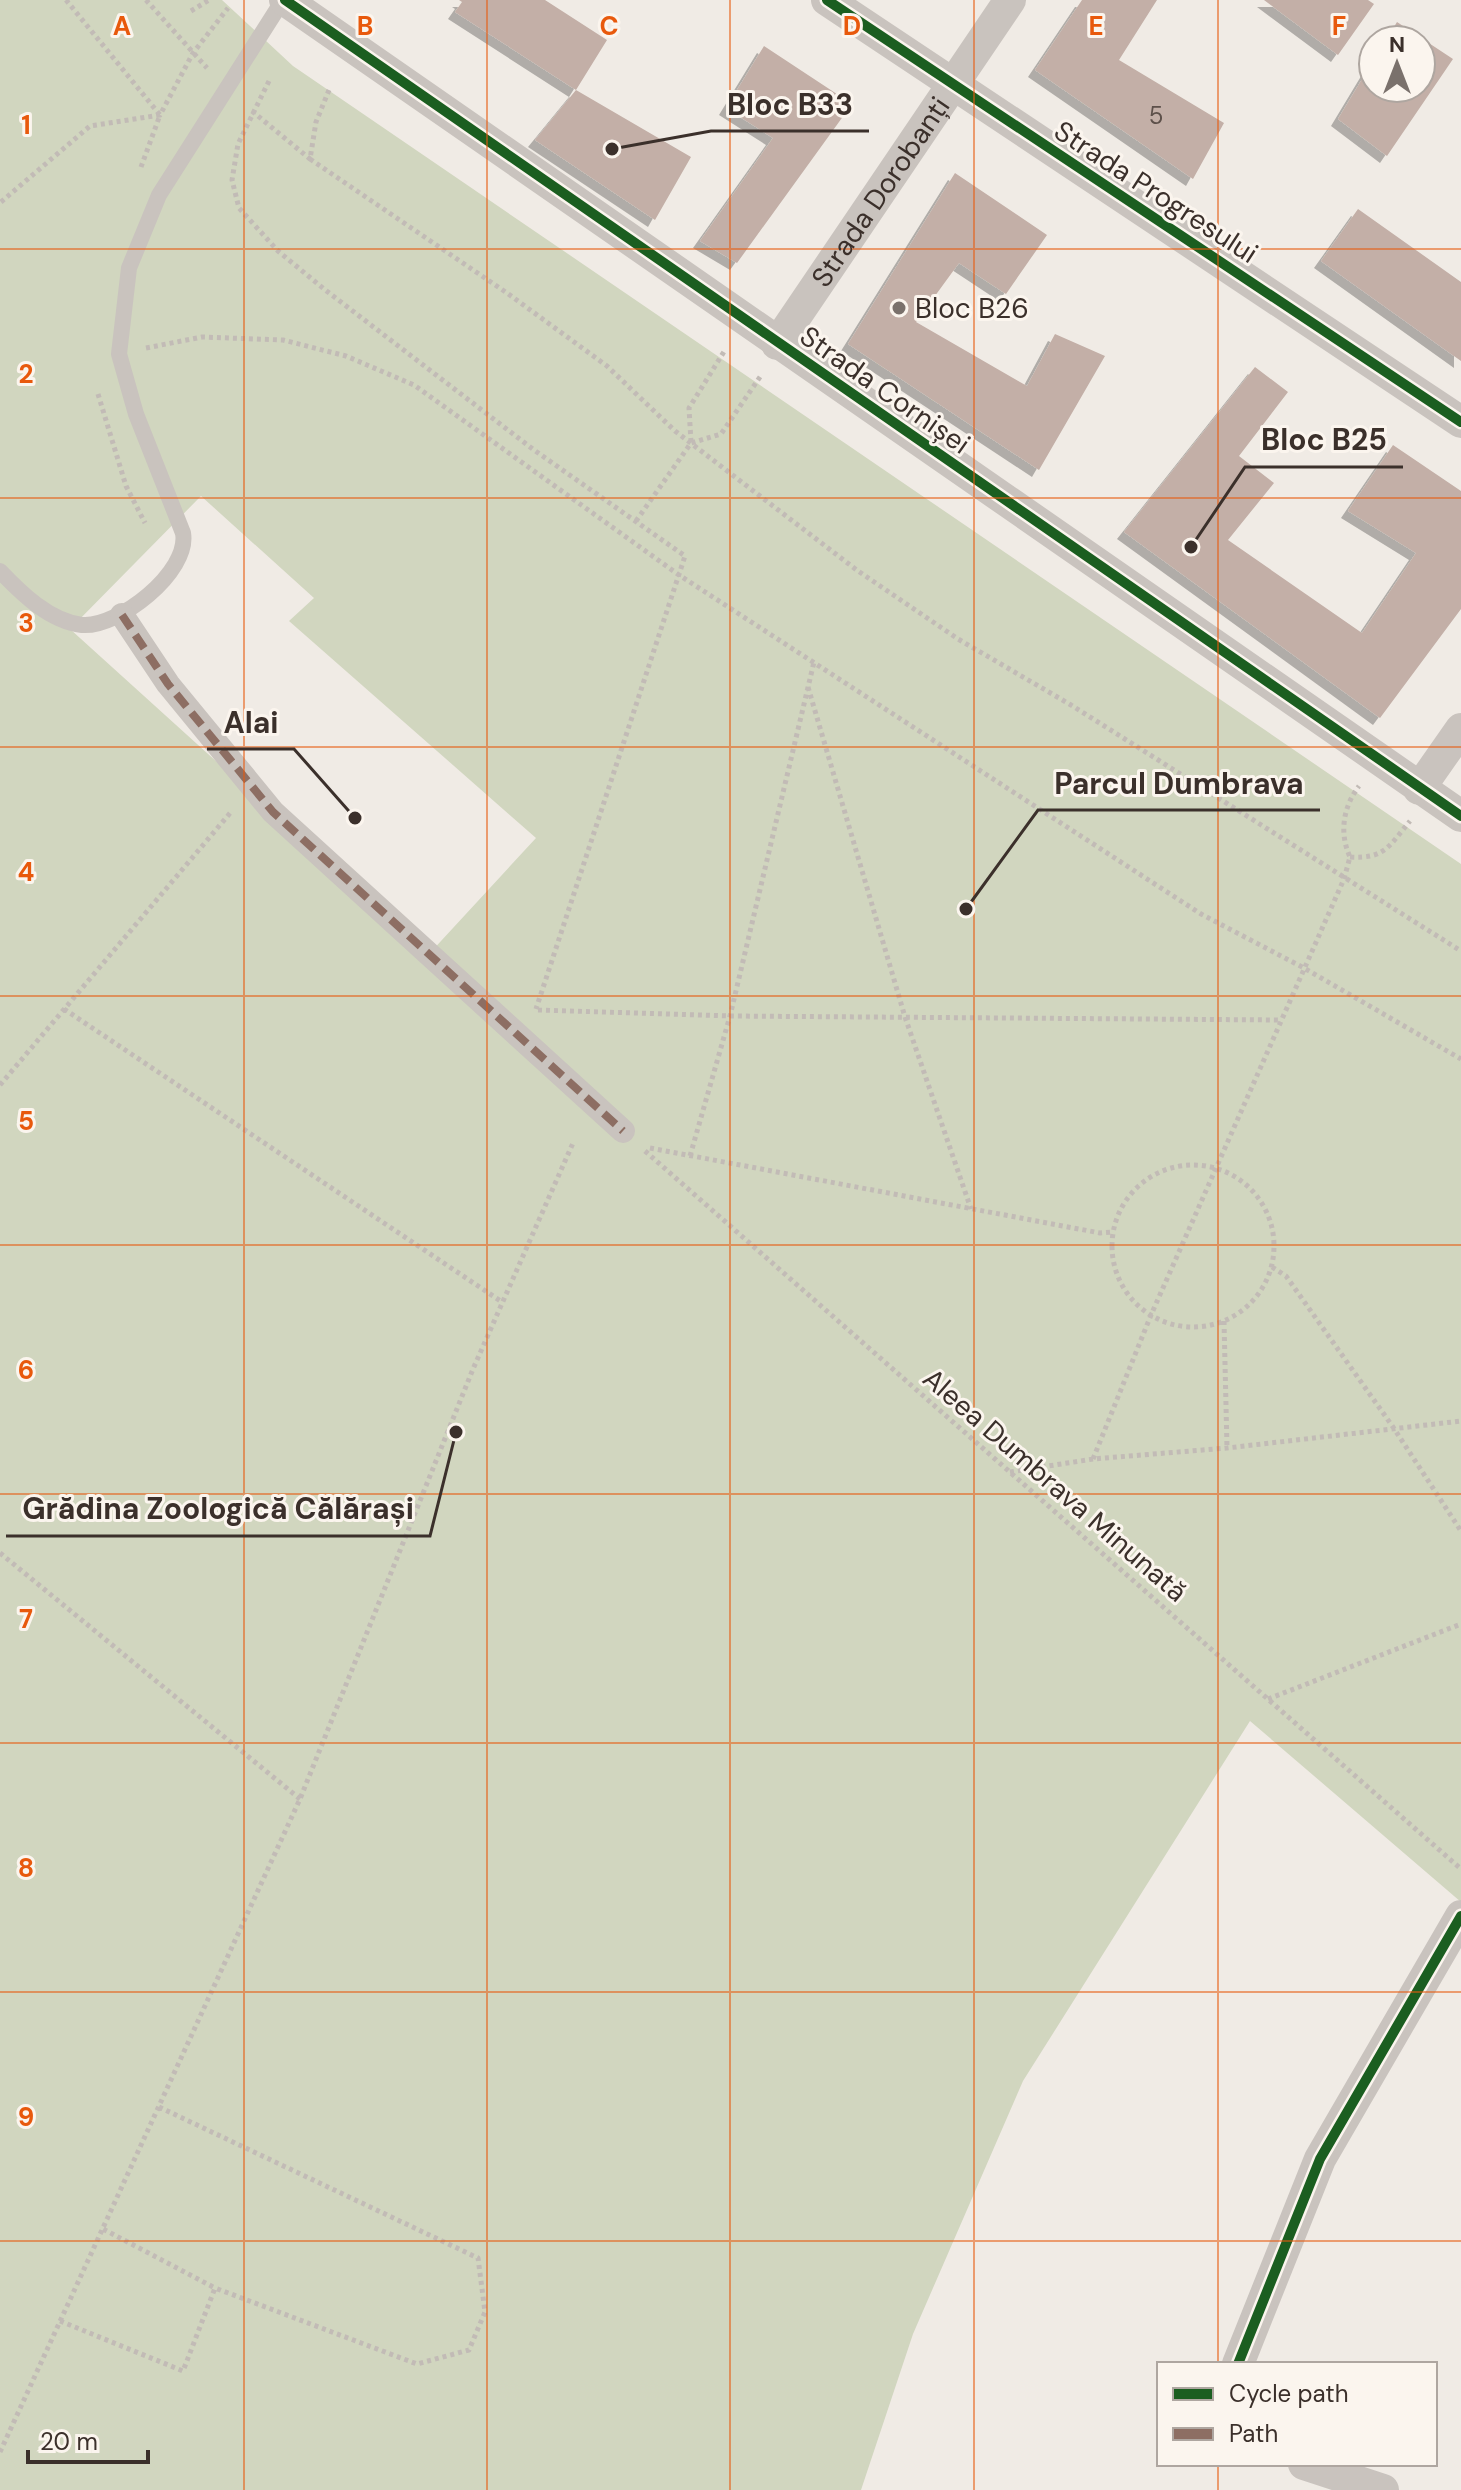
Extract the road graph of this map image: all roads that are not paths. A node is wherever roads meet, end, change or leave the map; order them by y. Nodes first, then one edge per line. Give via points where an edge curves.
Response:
1 (284, 0) edge
2 (827, 0) edge
3 (1010, 0) edge
4 (952, 86) junction
5 (777, 344) junction
6 (1461, 422) edge
7 (0, 571) edge
8 (122, 615) junction
9 (1461, 729) edge
10 (1425, 793) junction
11 (1461, 816) edge
12 (632, 1139) road end
13 (1461, 1916) edge
14 (1239, 2362) edge
15 (1310, 2466) edge
16 (1383, 2490) edge

1 - 5 street, Strada Cornișei
1 - 8 lane via 159,195 129,268 119,354 184,542 159,584
2 - 4 street, Strada Progresului
3 - 4 street, Strada Dorobanți
4 - 5 street, Strada Dorobanți
4 - 6 street, Strada Progresului
5 - 10 street, Strada Cornișei
7 - 8 lane via 48,613 69,622 93,625
8 - 12 street via 168,684 273,812
9 - 10 street
10 - 11 street, Strada Cornișei
13 - 14 street via 1320,2159
15 - 16 street

